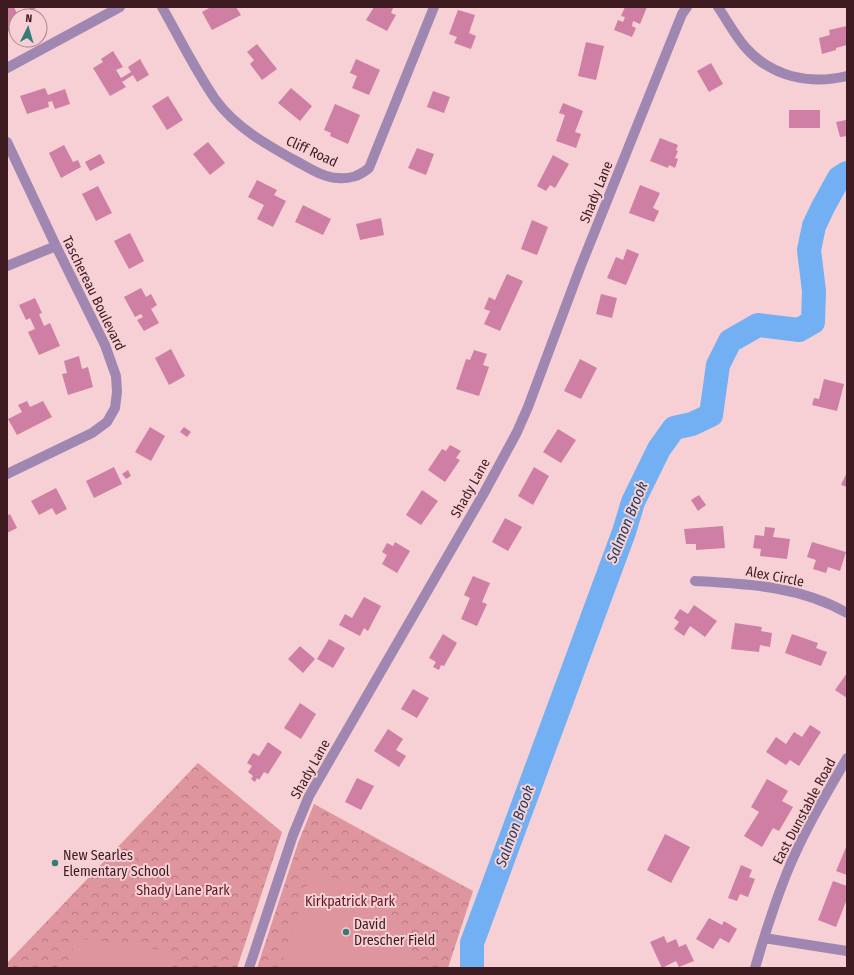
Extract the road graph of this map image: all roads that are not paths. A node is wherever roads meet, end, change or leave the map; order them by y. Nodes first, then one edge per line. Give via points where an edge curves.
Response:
1 (120, 7) edge
2 (162, 7) edge
3 (434, 7) edge
4 (687, 7) edge
5 (718, 7) edge
6 (7, 68) edge
7 (847, 76) edge
8 (7, 142) edge
9 (56, 246) junction
10 (7, 266) edge
11 (7, 474) edge
12 (695, 581) dead end
13 (847, 613) edge
14 (847, 758) edge
15 (764, 938) junction
16 (847, 951) edge
17 (249, 968) edge
18 (755, 968) edge

1 - 6 street
2 - 3 street, Cliff Road via 205,83 227,113 278,151 326,176 349,178 360,175 369,168
4 - 17 street, Shady Lane via 580,268 528,408 480,500 309,796 293,835
5 - 7 street via 745,46 770,68 788,76 815,80
8 - 9 street, Taschereau Boulevard
9 - 10 street
9 - 11 street, Taschereau Boulevard via 111,360 116,376 115,408 107,422 92,433
12 - 13 street, Alex Circle via 777,588 816,599
14 - 15 street, East Dunstable Road via 802,840 786,875
15 - 16 street
15 - 18 street, East Dunstable Road

